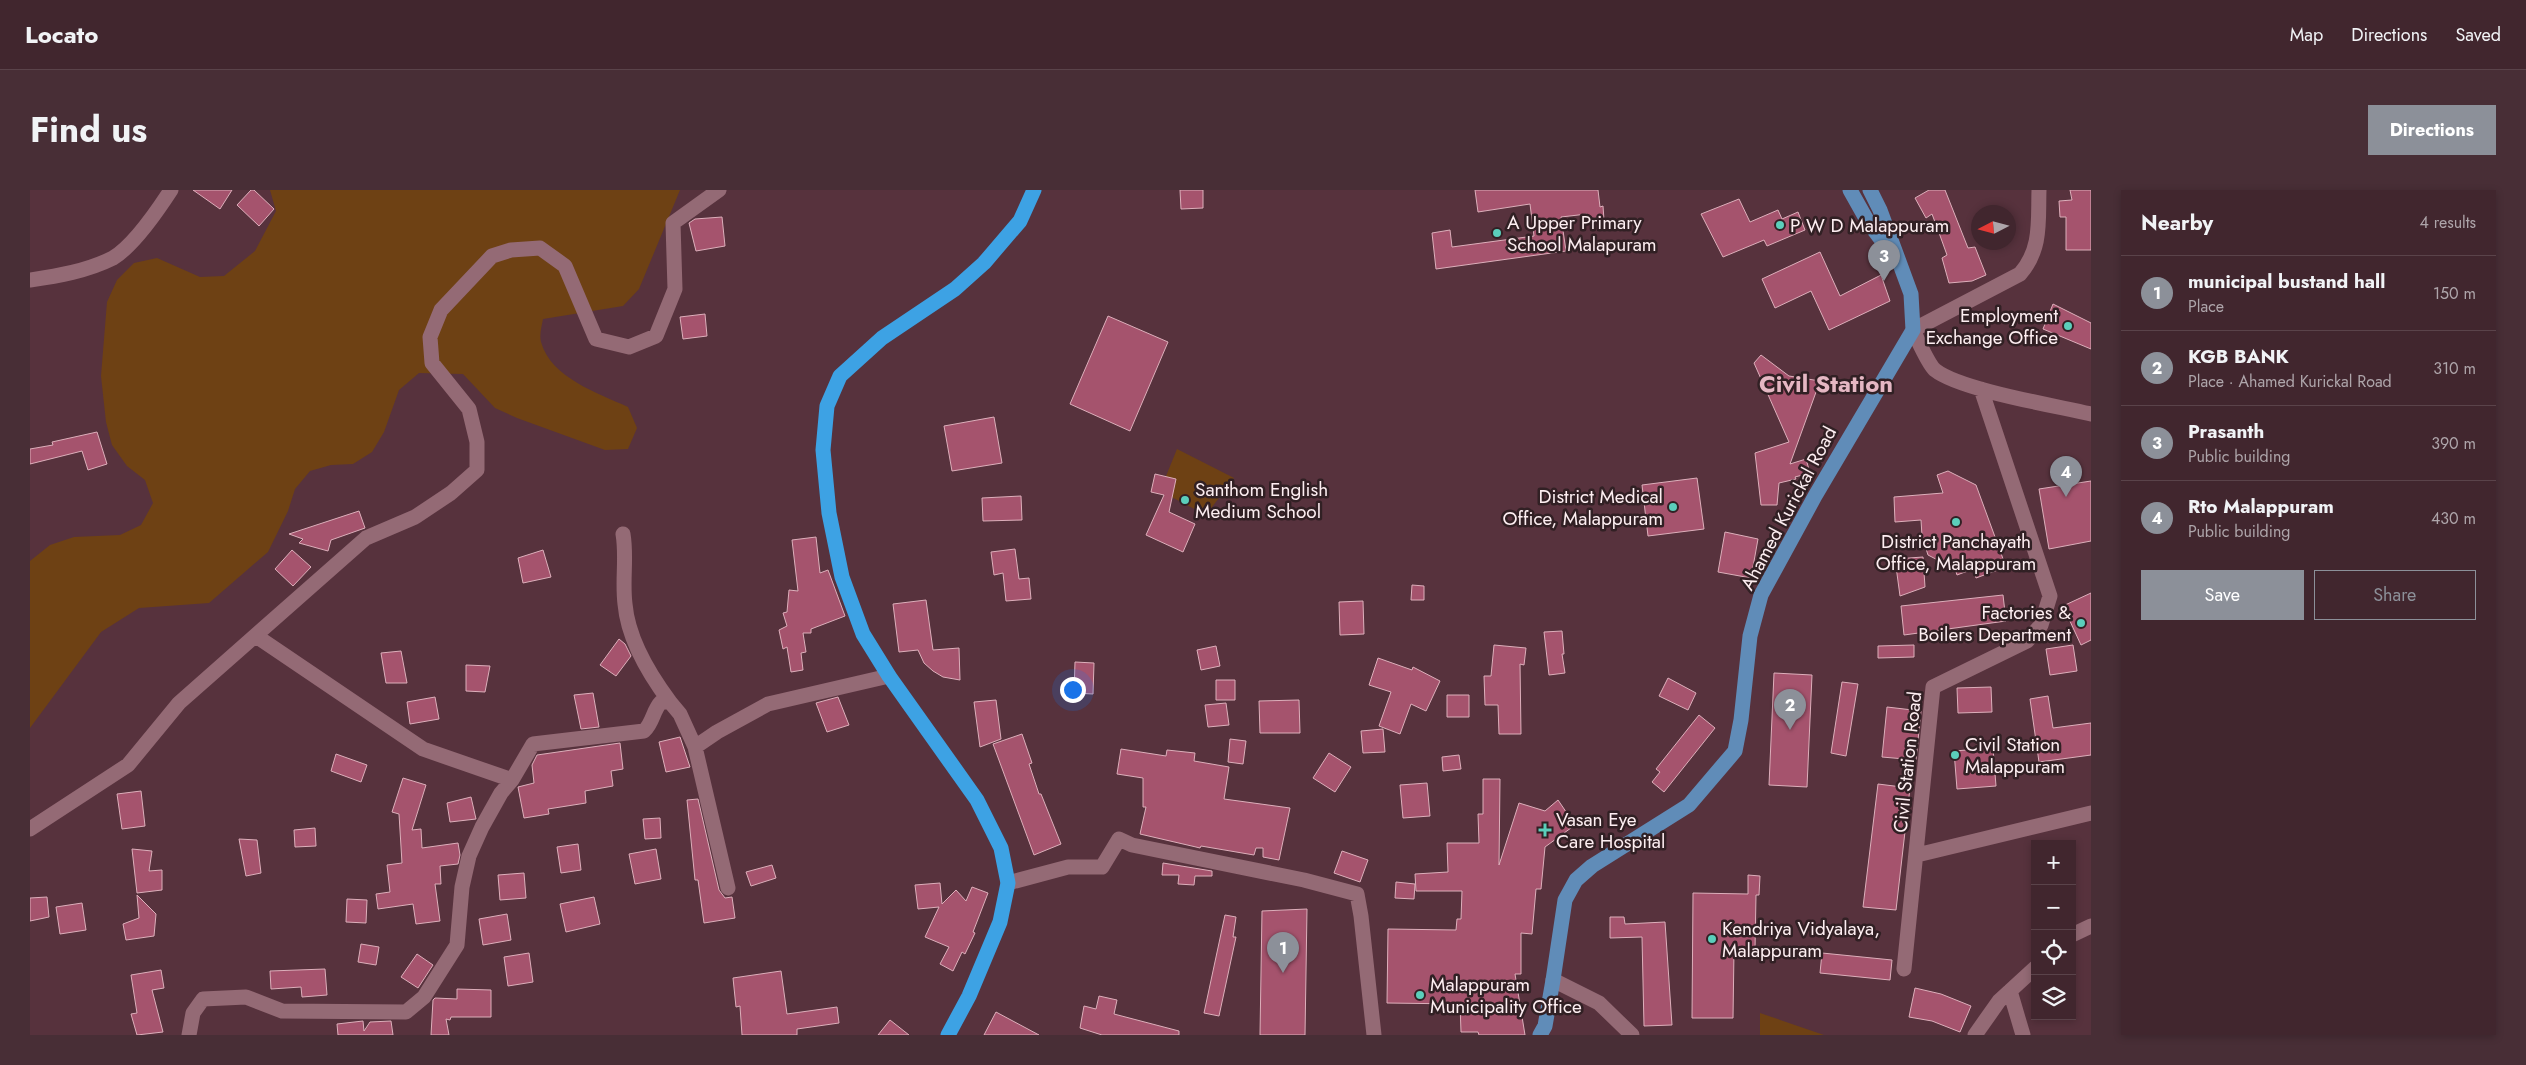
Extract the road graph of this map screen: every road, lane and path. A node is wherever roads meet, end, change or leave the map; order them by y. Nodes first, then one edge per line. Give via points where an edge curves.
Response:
1 (171, 190) edge
2 (719, 190) edge
3 (1034, 190) edge
4 (1850, 190) edge
5 (1870, 190) edge
6 (2039, 190) edge
7 (1898, 263) junction
8 (30, 280) edge
9 (1913, 330) junction
10 (1981, 388) junction
11 (2091, 414) edge
12 (623, 534) dead end
13 (256, 636) junction
14 (889, 676) junction
15 (670, 702) junction
16 (695, 748) junction
17 (512, 780) junction
18 (2091, 813) edge
19 (30, 829) edge
20 (1917, 855) junction
21 (1008, 882) junction
22 (728, 888) dead end
23 (2091, 926) edge
24 (2076, 934) edge
25 (1904, 969) dead end
26 (2031, 972) edge
27 (1553, 980) junction
28 (2010, 991) junction
29 (188, 1035) edge
30 (948, 1035) edge
31 (1374, 1035) edge
32 (1540, 1035) edge
33 (1632, 1035) edge
34 (1974, 1035) edge
35 (2023, 1035) edge

1 - 8 street via 149,223 114,257 68,274
2 - 13 street via 674,223 675,289 656,336 629,347 596,339 565,266 540,248 512,250 492,256 441,310 430,337 432,363 469,409 477,442 477,470 451,494 415,517 366,538
3 - 14 highway via 1020,221 984,263 955,290 882,338 840,376 827,406 823,450 828,513 842,577 863,634
4 - 7 main road via 1868,222
5 - 7 main road
6 - 9 street via 2036,248 2031,262 2020,274
7 - 9 main road via 1911,294
9 - 10 street via 1934,370
9 - 27 main road, Ahamed Kurickal Road via 1814,496 1761,595 1750,636 1742,720 1735,751 1689,805 1592,866 1576,880 1565,900
10 - 11 street
10 - 20 street, Civil Station Road via 2050,596 2041,625 2027,641 1933,686
12 - 15 street via 624,602 628,626 653,680
13 - 17 street via 422,749
13 - 19 street via 179,703 128,765
14 - 16 street via 768,704
14 - 21 highway via 977,800 1001,848
15 - 16 street via 680,714
15 - 17 street via 661,702 655,708 644,731 533,744
16 - 22 street
17 - 29 street via 501,793 469,856 462,888 457,945 424,997 406,1012 282,1011 246,997 203,999 193,1014
18 - 20 street, Civil Station Road
20 - 25 street, Civil Station Road
21 - 30 highway via 1000,922 969,996
21 - 31 street via 1068,867 1102,867 1118,839 1132,845 1357,894
23 - 24 street
26 - 28 street
27 - 32 main road, Ahamed Kurickal Road via 1545,1026
27 - 33 street via 1599,1003
28 - 34 street
28 - 35 street

